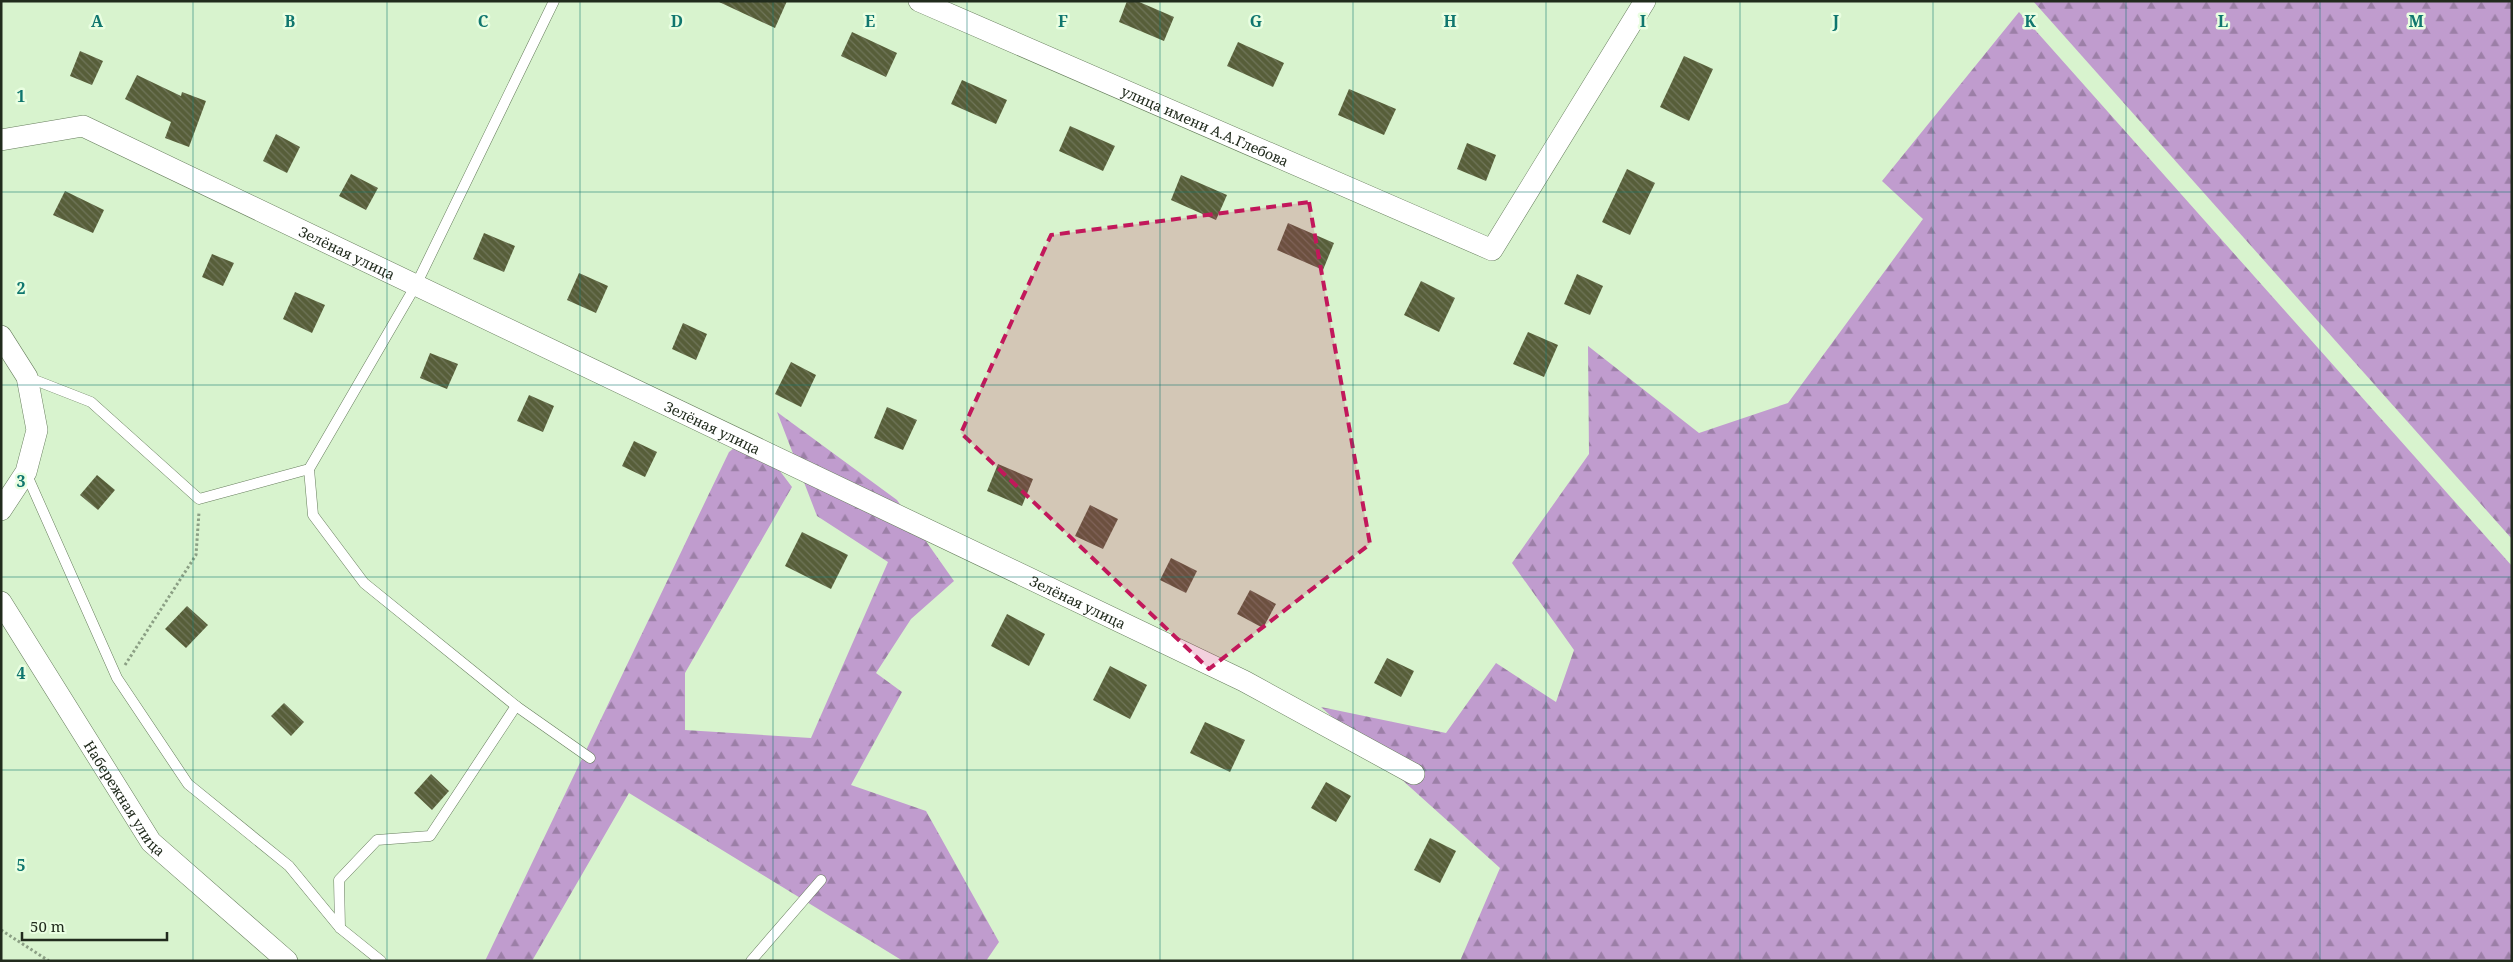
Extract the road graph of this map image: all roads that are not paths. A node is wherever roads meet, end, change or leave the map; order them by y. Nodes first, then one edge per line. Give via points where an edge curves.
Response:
1 (554, 1) edge
2 (920, 1) edge
3 (1645, 1) edge
4 (1, 140) edge
5 (416, 285) junction
6 (1, 336) edge
7 (27, 377) junction
8 (309, 469) junction
9 (26, 472) junction
10 (1, 510) edge
11 (1, 602) edge
12 (516, 706) junction
13 (590, 758) dead end
14 (1414, 774) dead end
15 (821, 880) dead end
16 (340, 928) junction
17 (288, 961) edge
18 (381, 961) edge
19 (751, 961) edge

1 - 5 lane
2 - 3 street, улица имени А.А.Глебова via 1492,250
4 - 5 street, Зелёная улица via 83,126
5 - 8 lane
5 - 14 street, Зелёная улица via 1244,681
6 - 7 street
7 - 8 lane via 90,402 199,499
7 - 9 street via 37,430
8 - 12 lane via 313,515 364,583
9 - 10 street
9 - 16 lane via 117,678 188,784 288,866
11 - 17 street, Набережная улица via 151,842
12 - 13 lane
12 - 16 lane via 430,836 377,840 339,880
15 - 19 lane
16 - 18 lane

